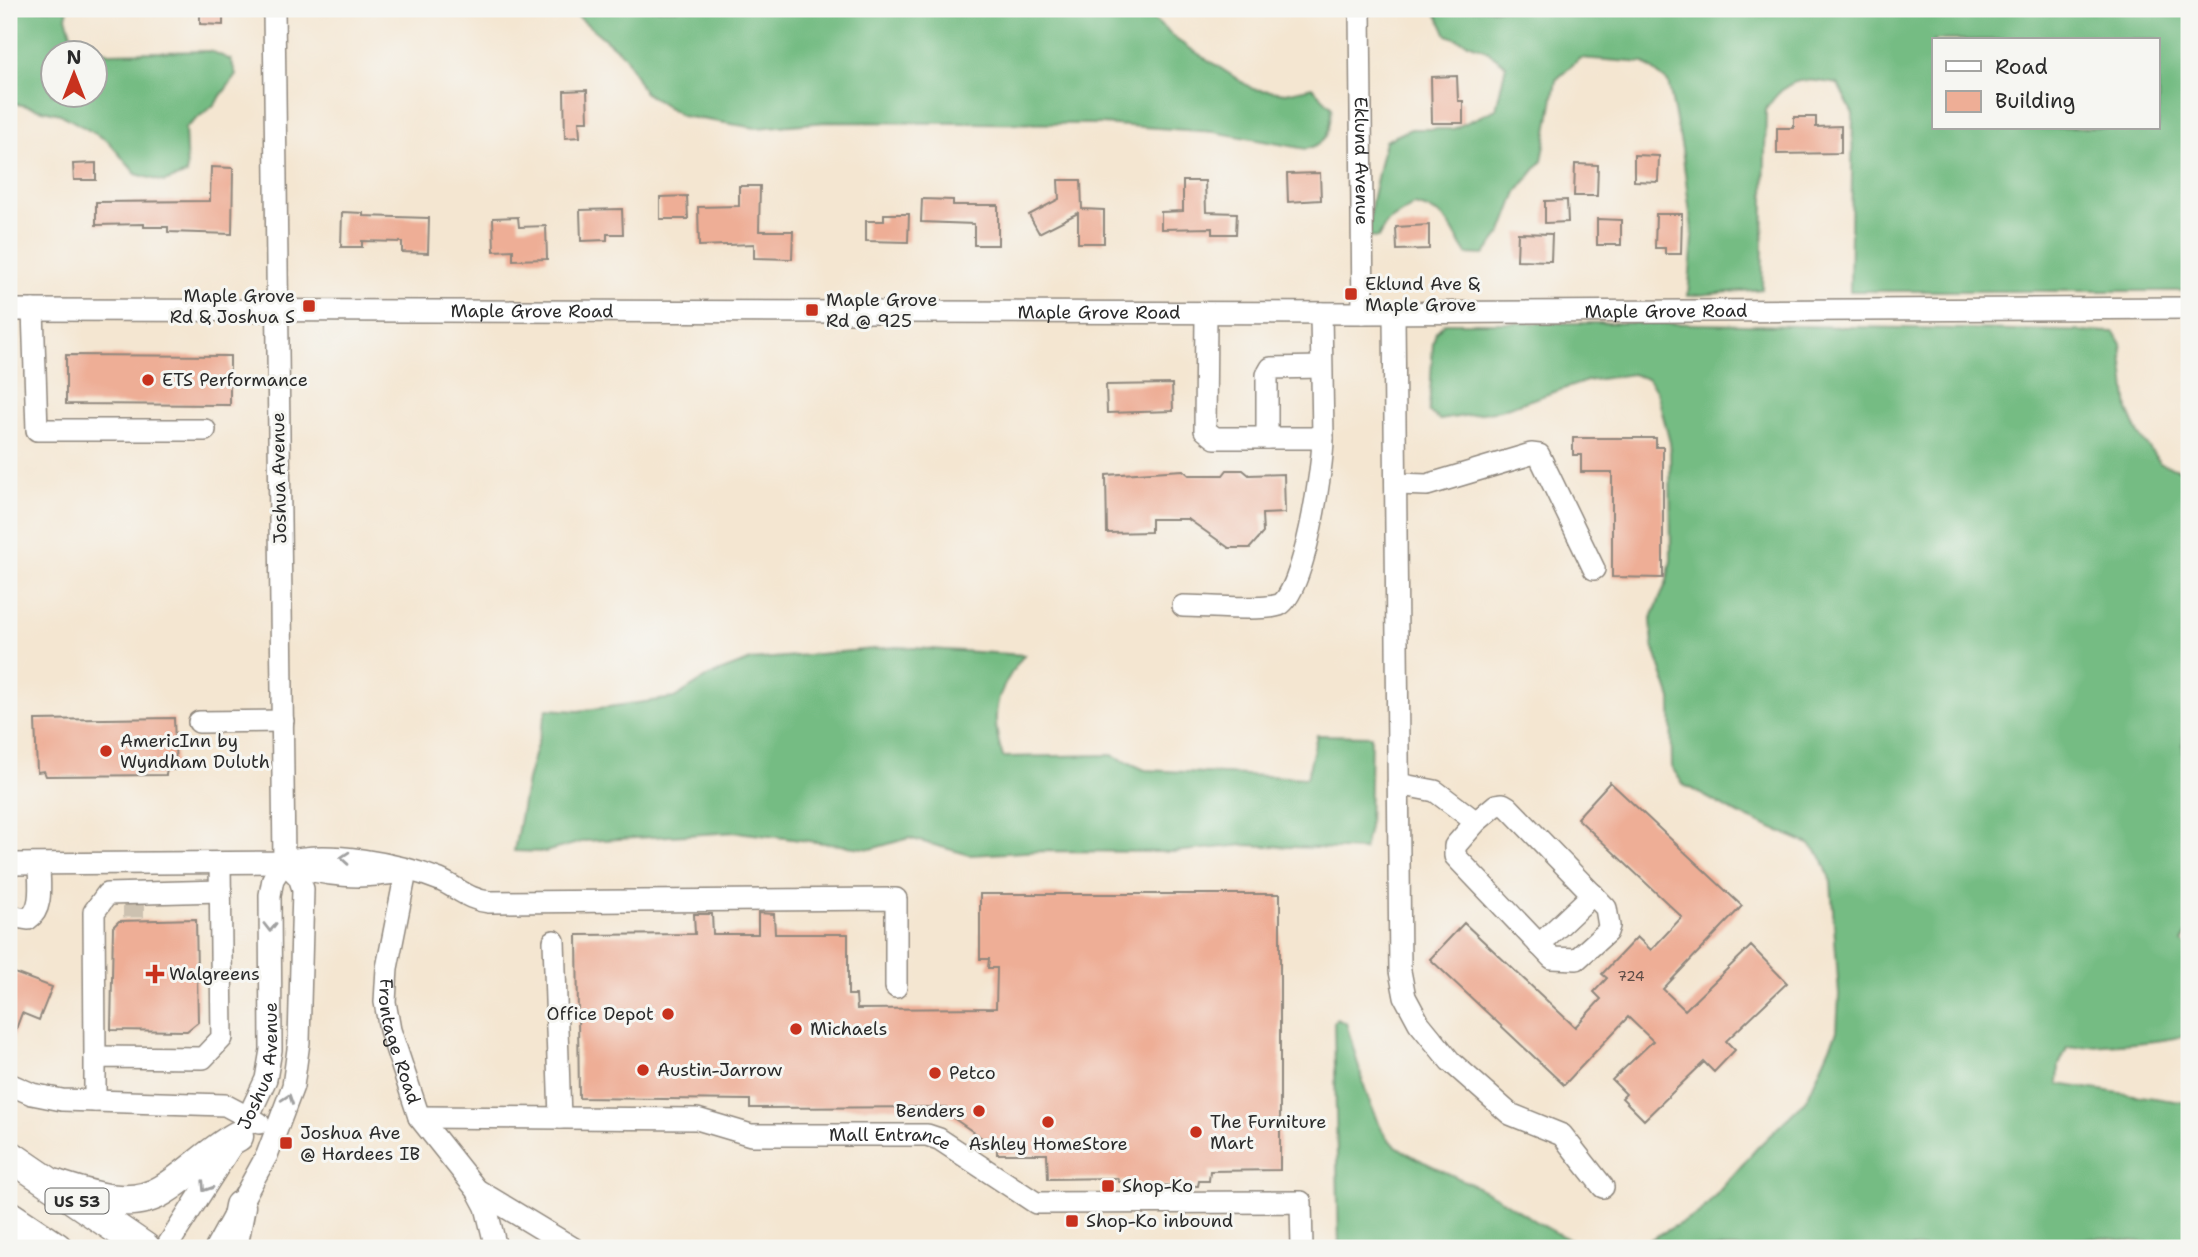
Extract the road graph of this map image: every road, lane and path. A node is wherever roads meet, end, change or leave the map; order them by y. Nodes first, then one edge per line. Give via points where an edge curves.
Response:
1 (274, 9) edge
2 (1360, 9) edge
3 (2189, 308) edge
4 (9, 310) edge
5 (33, 310) junction
6 (276, 311) junction
7 (1206, 313) junction
8 (1321, 313) junction
9 (1363, 313) junction
10 (1394, 313) junction
11 (1321, 367) junction
12 (205, 430) dead end
13 (1267, 438) junction
14 (1323, 438) junction
15 (1396, 484) junction
16 (1594, 569) dead end
17 (1183, 606) dead end
18 (283, 721) junction
19 (199, 722) dead end
20 (1398, 784) junction
21 (1476, 822) junction
22 (284, 862) junction
23 (220, 863) junction
24 (9, 864) edge
25 (39, 864) junction
26 (406, 872) junction
27 (221, 891) junction
28 (165, 893) junction
29 (1593, 894) junction
30 (146, 907) tunnel mouth
31 (9, 916) edge
32 (554, 941) dead end
33 (1539, 945) junction
34 (896, 987) dead end
35 (95, 1057) junction
36 (9, 1084) edge
37 (95, 1101) junction
38 (419, 1116) junction
39 (561, 1118) junction
40 (244, 1127) junction
41 (276, 1134) junction
42 (9, 1155) edge
43 (53, 1184) junction
44 (1603, 1186) dead end
45 (477, 1190) junction
46 (240, 1206) junction
47 (9, 1216) edge
48 (539, 1240) edge
49 (57, 1248) edge
50 (145, 1248) edge
51 (166, 1248) edge
52 (216, 1248) edge
53 (232, 1248) edge
54 (496, 1248) edge
55 (572, 1248) edge
56 (1302, 1248) edge

1 - 6 street, Joshua Avenue
2 - 9 street, Eklund Avenue
3 - 10 street, Maple Grove Road
4 - 5 street, Maple Grove Road
5 - 6 street, Maple Grove Road
5 - 12 street via 37,430
6 - 7 street, Maple Grove Road
6 - 18 street, Joshua Avenue
7 - 8 street, Maple Grove Road
7 - 13 street via 1205,430 1215,438
8 - 9 street, Maple Grove Road
8 - 11 street
9 - 10 street, Maple Grove Road
10 - 15 street
11 - 13 street via 1271,368 1267,375
11 - 14 street
13 - 14 street
14 - 17 street via 1323,465 1293,593 1279,605
15 - 16 street via 1427,485 1531,454 1539,456
15 - 20 street
18 - 19 street
18 - 22 street, Joshua Avenue
20 - 21 street via 1434,791
20 - 44 street via 1400,971 1405,997 1419,1023 1450,1061 1510,1114 1562,1135
21 - 29 street via 1503,803
21 - 33 street via 1455,846 1455,856
22 - 23 street
22 - 26 street via 343,858
22 -> 40 street, Joshua Avenue via 271,889 271,1058
41 -> 22 street, Joshua Avenue via 297,1059 303,928 302,883
23 - 25 street
23 - 27 street
24 - 25 street
25 - 31 street via 35,914 28,919
26 - 34 street via 438,879 473,900 489,902 896,899
26 - 38 street, Frontage Road via 390,949 385,1002
27 - 28 street
27 - 35 street via 222,1038 203,1058
28 - 30 street
28 - 35 street via 115,900 94,912
29 - 33 street
29 - 33 street via 1608,914 1607,932 1583,955 1568,961 1552,958
32 - 39 street
35 - 37 street
36 - 37 street via 46,1098
37 - 40 street via 217,1104 234,1108
38 - 39 street, Mall Entrance
38 - 45 street, Frontage Road
39 - 56 street, Mall Entrance via 697,1119 751,1135 927,1135 950,1145 1036,1203 1301,1202
40 - 41 street
40 - 43 highway via 166,1189 146,1196 99,1198
40 -> 51 street, Joshua Avenue
41 - 46 street, Joshua Avenue
42 - 43 highway, US 53
43 - 50 highway, US 53
45 - 48 street, Frontage Road
45 - 54 street, Frontage Road
46 - 52 street, Joshua Avenue
46 - 53 highway
47 - 49 highway
48 - 55 street, Frontage Road

